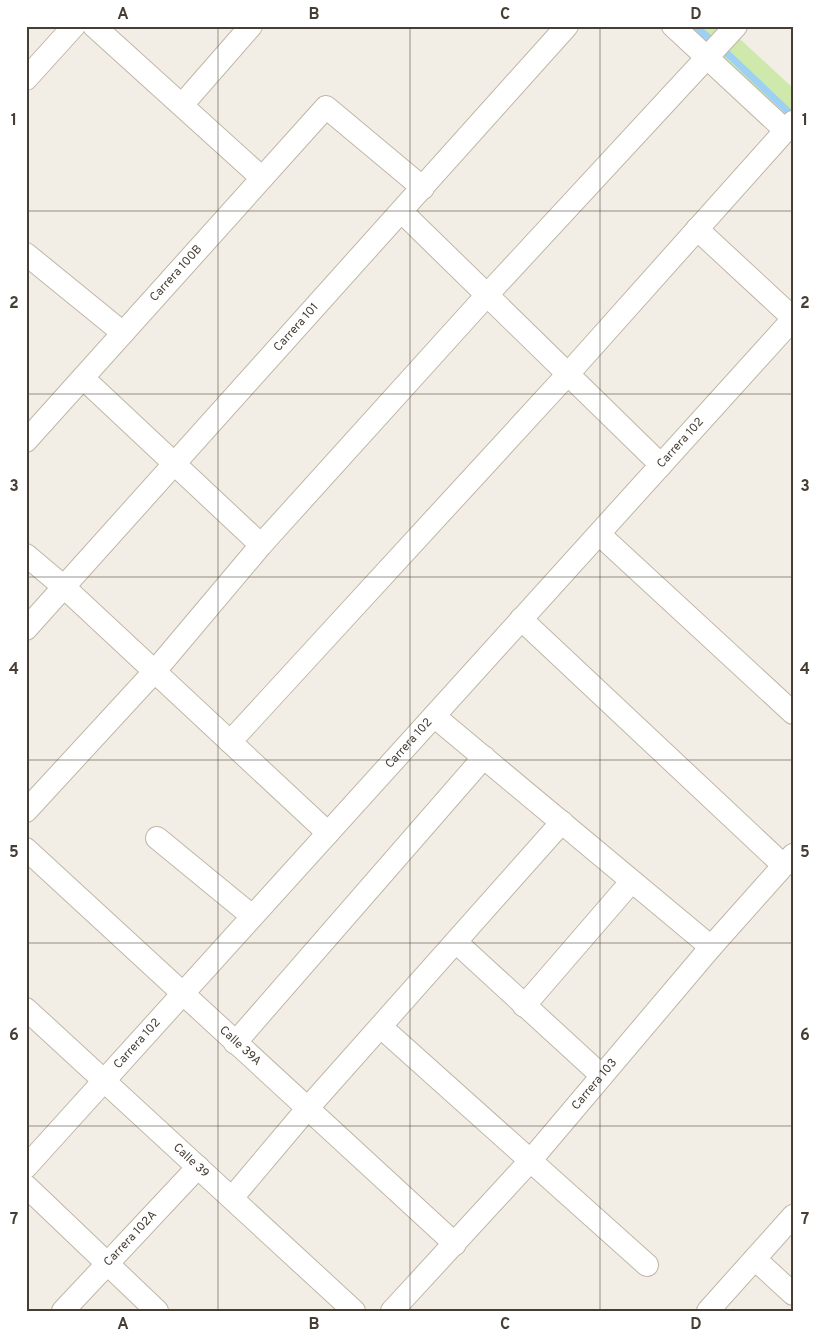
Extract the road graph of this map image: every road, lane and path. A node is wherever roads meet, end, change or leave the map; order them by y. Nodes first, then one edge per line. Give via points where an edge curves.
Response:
1 (74, 26) edge
2 (94, 26) edge
3 (251, 26) edge
4 (567, 26) edge
5 (673, 26) edge
6 (720, 43) edge
7 (26, 79) edge
8 (182, 105) junction
9 (789, 126) edge
10 (262, 178) junction
11 (423, 188) junction
12 (402, 212) junction
13 (697, 229) junction
14 (28, 258) edge
15 (487, 294) junction
16 (793, 318) edge
17 (123, 333) junction
18 (568, 374) junction
19 (83, 378) junction
20 (26, 441) edge
21 (176, 464) junction
22 (661, 465) junction
23 (599, 534) junction
24 (261, 545) junction
25 (26, 555) edge
26 (64, 587) junction
27 (521, 620) junction
28 (26, 629) edge
29 (155, 671) junction
30 (793, 713) edge
31 (434, 716) junction
32 (230, 742) junction
33 (484, 756) junction
34 (26, 811) edge
35 (562, 822) junction
36 (328, 833) junction
37 (157, 838) dead end
38 (26, 849) edge
39 (788, 860) edge
40 (631, 882) junction
41 (252, 916) junction
42 (456, 942) junction
43 (711, 947) junction
44 (182, 994) junction
45 (524, 1006) junction
46 (26, 1009) edge
47 (381, 1027) junction
48 (235, 1043) junction
49 (602, 1076) junction
50 (105, 1081) junction
51 (307, 1109) junction
52 (530, 1161) junction
53 (26, 1167) edge
54 (198, 1167) junction
55 (26, 1186) edge
56 (232, 1198) junction
57 (793, 1216) edge
58 (454, 1244) junction
59 (755, 1259) junction
60 (108, 1263) junction
61 (647, 1265) dead end
62 (793, 1294) edge
63 (63, 1311) edge
64 (157, 1311) edge
65 (354, 1311) edge
66 (392, 1311) edge
67 (708, 1311) edge

1 - 7 street
2 - 8 street
3 - 8 street
4 - 11 street, Carrera 101
5 - 6 street
6 - 9 street
6 - 15 street
8 - 10 street
9 - 13 street
10 - 11 street, Carrera 100B via 326,107
10 - 17 street, Carrera 100B
11 - 12 street, Carrera 101
12 - 15 street
12 - 21 street, Carrera 101
13 - 16 street
13 - 18 street
14 - 17 street
15 - 18 street
15 - 24 street
16 - 22 street, Carrera 102
17 - 19 street, Carrera 100B
18 - 22 street
18 - 32 street
19 - 20 street, Carrera 100B
19 - 21 street
21 - 24 street
21 - 26 street, Carrera 101
22 - 23 street, Carrera 102
23 - 27 street, Carrera 102
23 - 30 street
24 - 29 street
25 - 26 street
26 - 28 street, Carrera 101
26 - 29 street
27 - 31 street, Carrera 102
27 - 39 street
29 - 32 street
29 - 34 street
31 - 33 street
31 - 36 street, Carrera 102
32 - 36 street
33 - 35 street
33 - 48 street
35 - 40 street
35 - 42 street
36 - 41 street, Carrera 102
37 - 41 street
38 - 44 street, Calle 39A
39 - 43 street, Carrera 103
40 - 43 street
40 - 45 street
41 - 44 street, Carrera 102
42 - 45 street
42 - 47 street
43 - 49 street, Carrera 103
44 - 48 street, Calle 39A
44 - 50 street, Carrera 102
45 - 49 street
46 - 50 street, Calle 39
47 - 51 street
47 - 52 street
48 - 51 street, Calle 39A
49 - 52 street, Carrera 103
50 - 53 street, Carrera 102
50 - 54 street, Calle 39
51 - 56 street
51 - 58 street, Calle 39A
52 - 58 street, Carrera 103
52 - 61 street
54 - 56 street, Calle 39
54 - 60 street, Carrera 102A
55 - 60 street
56 - 65 street, Calle 39
57 - 59 street
58 - 66 street, Carrera 103
59 - 62 street
59 - 67 street
60 - 63 street, Carrera 102A
60 - 64 street

